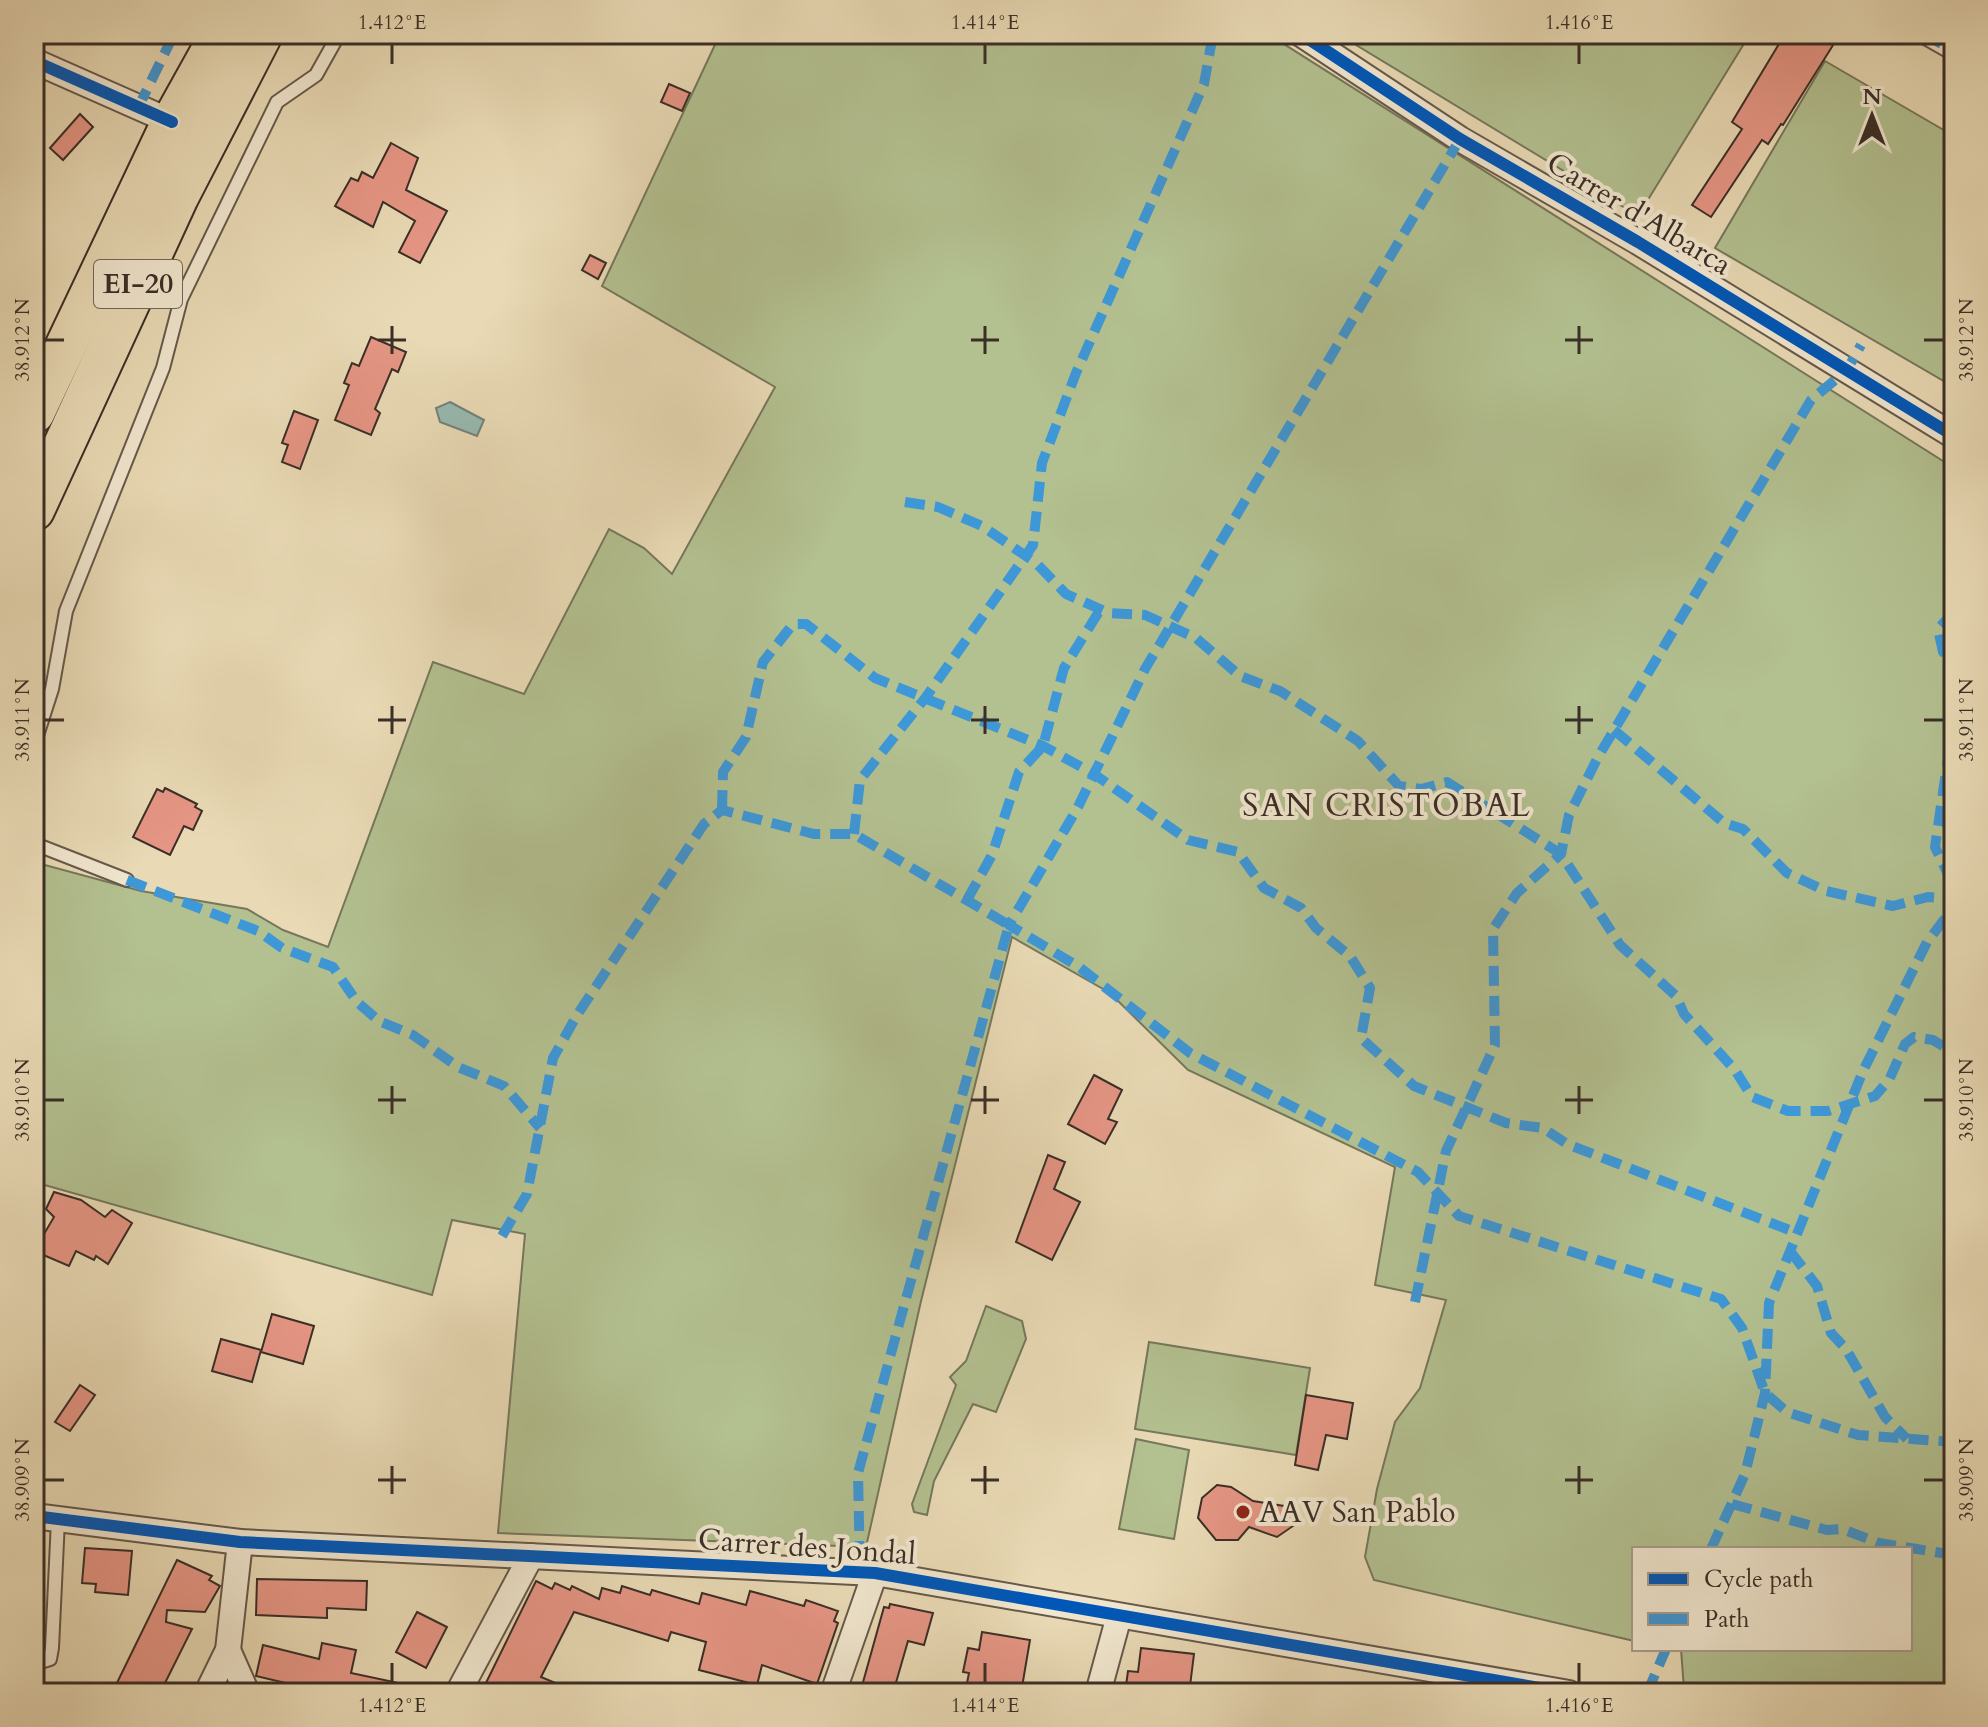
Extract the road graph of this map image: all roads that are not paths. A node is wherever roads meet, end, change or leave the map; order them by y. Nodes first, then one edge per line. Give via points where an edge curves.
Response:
1 (221, 34) edge
2 (262, 34) edge
3 (339, 34) edge
4 (1301, 34) edge
5 (1924, 34) edge
6 (1954, 51) edge
7 (34, 61) edge
8 (172, 122) junction
9 (34, 413) edge
10 (1954, 436) edge
11 (36, 507) edge
12 (34, 745) edge
13 (34, 837) edge
14 (127, 880) dead end
15 (46, 1518) edge
16 (240, 1542) junction
17 (531, 1556) junction
18 (875, 1573) junction
19 (1119, 1616) junction
20 (228, 1650) junction
21 (34, 1664) edge
22 (207, 1693) edge
23 (247, 1693) edge
24 (458, 1693) edge
25 (833, 1693) edge
26 (1098, 1693) edge
27 (1569, 1693) edge

1 - 8 highway, EI-20
2 - 11 highway, EI-20 via 178,197
3 - 12 lane via 316,75 277,102 181,299 163,368 66,611 52,689
4 - 10 street, Carrer d'Albarca via 1460,139
5 - 6 street
7 - 8 street
8 - 9 highway, EI-20
13 - 14 lane via 35,844
15 - 16 street, Carrer des Jondal
15 - 21 lane via 52,1648 50,1659
16 - 17 street, Carrer des Jondal
16 - 20 street
17 - 18 street, Carrer des Jondal
17 - 24 street
18 - 19 street, Carrer des Jondal
18 - 25 street
19 - 26 street
19 - 27 street, Carrer des Jondal
20 - 22 street
20 - 23 street

